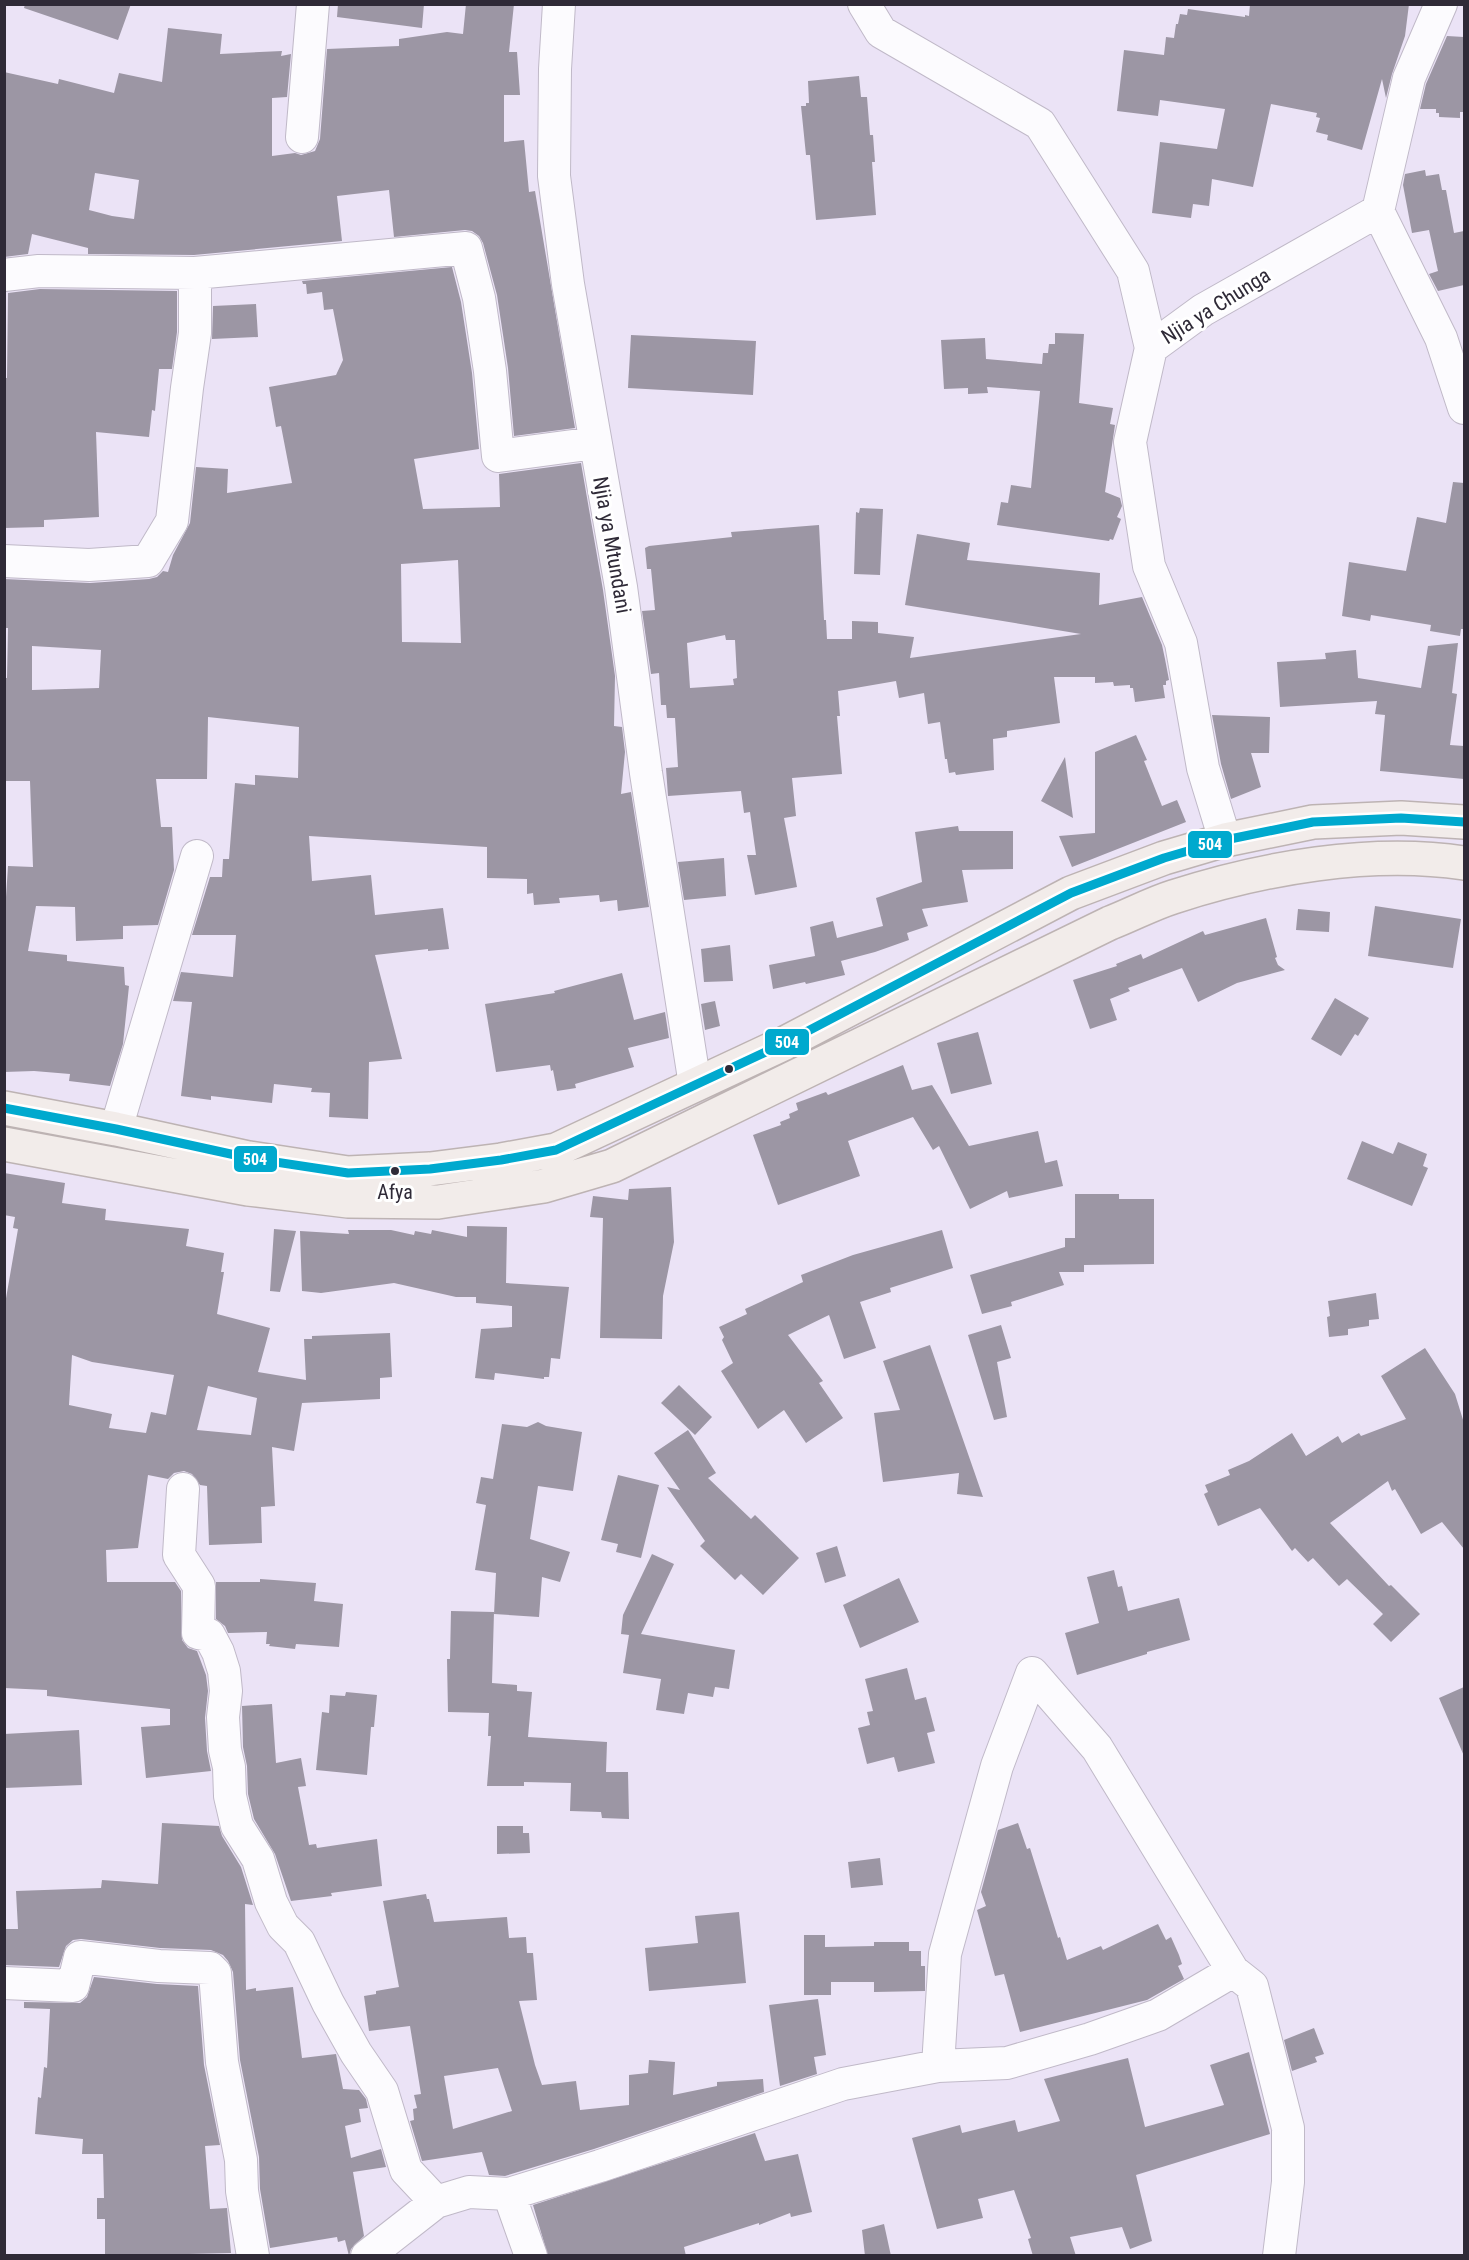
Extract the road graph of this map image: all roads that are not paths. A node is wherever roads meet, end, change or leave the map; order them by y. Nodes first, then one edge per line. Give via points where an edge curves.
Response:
1 (313, 4) edge
2 (559, 4) edge
3 (864, 4) edge
4 (1441, 4) edge
5 (302, 137) dead end
6 (1378, 210) junction
7 (195, 273) junction
8 (4, 275) edge
9 (1151, 348) junction
10 (1456, 357) edge
11 (1464, 408) edge
12 (595, 443) junction
13 (4, 561) edge
14 (1464, 822) edge
15 (1225, 840) junction
16 (197, 856) dead end
17 (1464, 862) edge
18 (695, 1085) junction
19 (4, 1108) edge
20 (116, 1129) junction
21 (4, 1144) edge
22 (183, 1489) dead end
23 (1233, 1971) junction
24 (4, 1983) edge
25 (938, 2066) junction
26 (509, 2194) junction
27 (436, 2202) junction
28 (253, 2256) edge
29 (367, 2256) edge
30 (531, 2256) edge
31 (1279, 2256) edge

1 - 5 street
2 - 12 street, Njia ya Mtundani via 554,177
3 - 9 street via 881,32 1040,124 1133,271
4 - 6 street via 1409,78
6 - 9 street, Njia ya Chunga via 1203,310
6 - 10 street via 1442,338
7 - 8 street via 39,271
7 - 12 street via 466,248 482,318 498,456
7 - 13 street via 195,333 172,521 148,561 88,565
9 - 15 street, Njia ya Chunga via 1130,442 1149,566 1181,642 1203,768
10 - 11 street
12 - 18 street, Njia ya Mtundani via 621,587
14 - 15 main road via 1401,818 1313,822
15 - 18 main road via 1071,893
16 - 20 street
17 - 21 main road via 1381,857 1311,865 1172,897 1099,928 612,1166 544,1186 438,1202 348,1201 248,1189
18 - 20 main road via 556,1150 430,1169 348,1173 249,1158
19 - 20 main road
22 - 27 street via 178,1555 199,1586 198,1633 209,1635 224,1671 225,1750 237,1826 258,1860 283,1926 299,1942 328,2003 382,2091 406,2170
23 - 25 street via 1158,2015 1090,2039 1007,2063
23 - 25 street via 1097,1748 1032,1673 997,1766 945,1954
23 - 31 street via 1252,1986 1288,2128 1288,2182
24 - 28 street via 73,1986 80,1957 210,1968 215,1973 222,2062 241,2160
25 - 26 street via 843,2084
26 - 27 street via 469,2192
26 - 30 street
27 - 29 street

